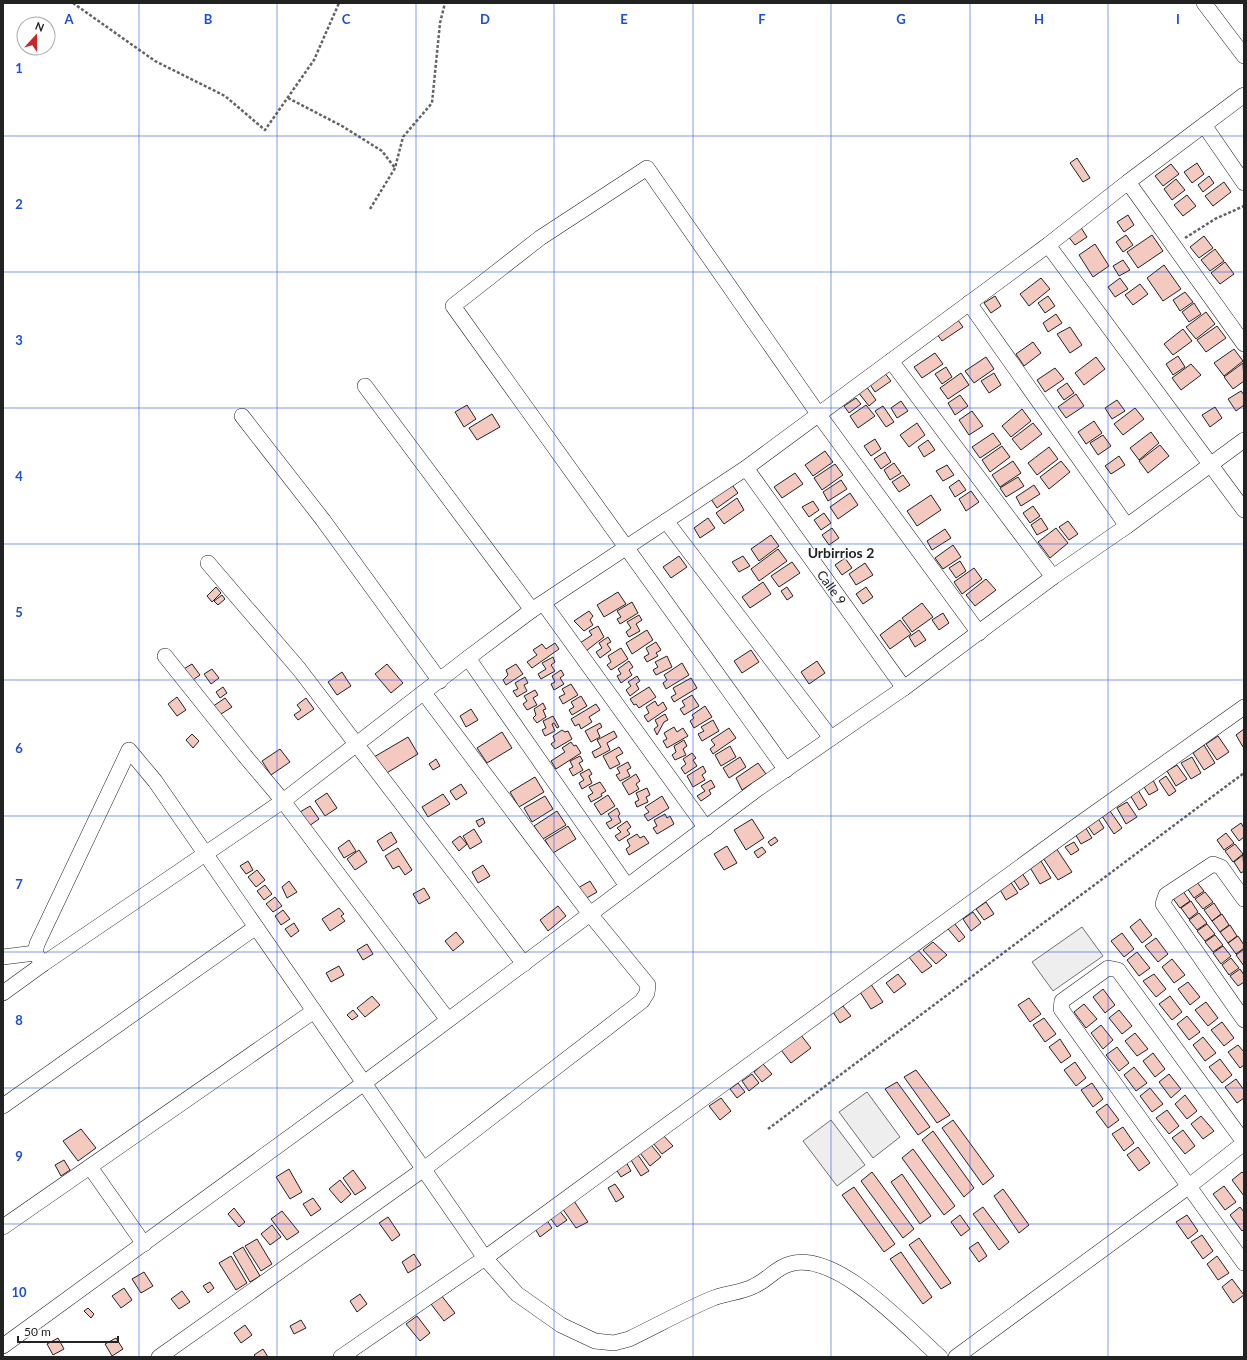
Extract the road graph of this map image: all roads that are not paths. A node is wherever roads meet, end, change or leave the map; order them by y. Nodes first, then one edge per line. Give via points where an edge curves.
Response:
1 (1207, 4) edge
2 (1244, 56) edge
3 (1244, 95) edge
4 (1204, 125) junction
5 (1128, 182) junction
6 (1244, 184) edge
7 (1048, 245) junction
8 (969, 303) junction
9 (1244, 344) edge
10 (891, 360) junction
11 (365, 386) dead end
12 (819, 415) junction
13 (242, 416) dead end
14 (1244, 440) edge
15 (1210, 465) junction
16 (746, 468) junction
17 (1244, 510) edge
18 (666, 521) junction
19 (1127, 526) junction
20 (627, 548) junction
21 (208, 563) dead end
22 (1053, 577) junction
23 (538, 607) junction
24 (979, 633) junction
25 (165, 656) dead end
26 (468, 658) junction
27 (440, 681) junction
28 (904, 688) junction
29 (424, 693) junction
30 (1244, 707) edge
31 (831, 738) junction
32 (357, 744) junction
33 (786, 770) junction
34 (283, 801) junction
35 (706, 828) junction
36 (206, 855) junction
37 (628, 886) junction
38 (1244, 899) edge
39 (590, 914) junction
40 (256, 927) junction
41 (3, 957) edge
42 (39, 959) junction
43 (524, 964) junction
44 (3, 993) edge
45 (314, 1012) junction
46 (448, 1020) junction
47 (1244, 1020) edge
48 (364, 1083) junction
49 (3, 1106) edge
50 (1244, 1143) edge
51 (90, 1167) junction
52 (424, 1169) junction
53 (1188, 1187) junction
54 (3, 1227) edge
55 (144, 1244) junction
56 (485, 1258) junction
57 (1244, 1263) edge
58 (3, 1346) edge
59 (159, 1357) edge
60 (341, 1357) edge
61 (940, 1357) edge
62 (956, 1357) edge

1 - 2 street
3 - 4 street
4 - 5 street
4 - 6 street
5 - 7 street
5 - 9 street
7 - 8 street
7 - 15 street
8 - 10 street
8 - 19 street
10 - 12 street
10 - 22 street
11 - 23 street
12 - 16 street
12 - 20 street via 647,168 540,238 453,306
12 - 24 street
13 - 27 street via 323,520
14 - 15 street
15 - 17 street
15 - 19 street
16 - 18 street
16 - 28 street, Calle 9
18 - 20 street
18 - 31 street
19 - 22 street
20 - 23 street
20 - 33 street
21 - 32 street via 299,669
22 - 24 street
23 - 26 street
23 - 35 street
24 - 28 street
25 - 34 street
26 - 27 street
26 - 37 street
27 - 29 street
28 - 31 street
29 - 32 street
29 - 39 street
30 - 56 street via 1068,832
31 - 33 street
32 - 34 street
32 - 43 street
33 - 35 street
34 - 36 street
34 - 46 street
35 - 37 street
36 - 40 street
36 - 42 street
36 - 42 street via 155,781 129,750 46,926
37 - 39 street
38 - 47 street via 1221,867 1213,864 1166,896 1162,904
39 - 43 street
39 - 52 street via 648,984 645,997
40 - 45 street
40 - 49 street
41 - 42 street
42 - 44 street
43 - 46 street
45 - 48 street
45 - 51 street
46 - 48 street
48 - 52 street
48 - 55 street
50 - 53 street
50 - 53 street via 1118,970 1108,968 1064,999 1061,1009
51 - 54 street
51 - 55 street
52 - 56 street
52 - 59 street
53 - 57 street
53 - 62 street
55 - 58 street
56 - 60 street
56 - 61 street via 517,1294 561,1325 595,1341 614,1343 629,1339 711,1299 755,1286 777,1269 791,1263 816,1263 853,1281

